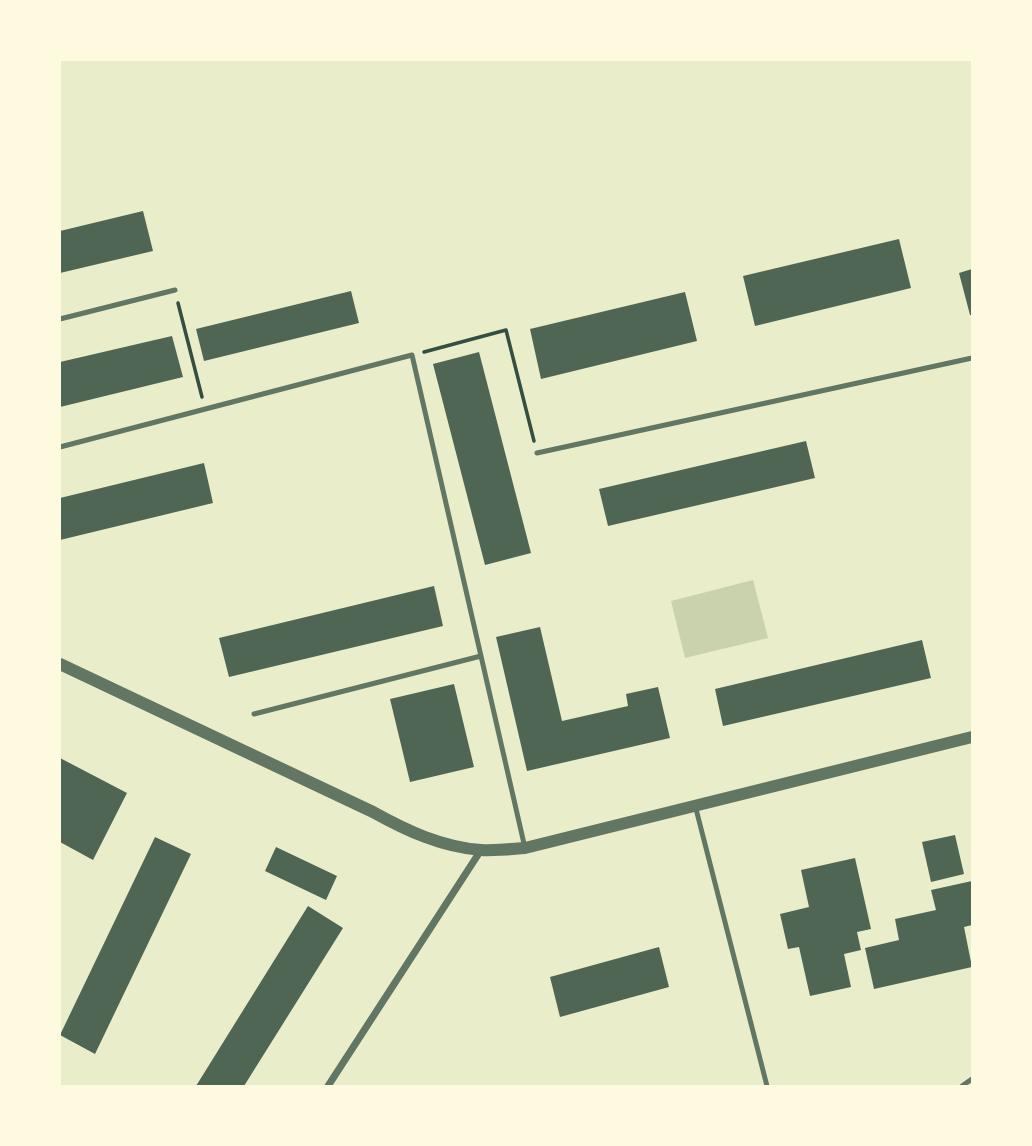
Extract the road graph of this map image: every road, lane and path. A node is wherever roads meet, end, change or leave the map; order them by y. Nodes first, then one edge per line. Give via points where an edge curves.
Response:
1 (175, 290) joint
2 (60, 319) edge
3 (412, 355) junction
4 (972, 358) edge
5 (205, 409) junction
6 (60, 447) edge
7 (537, 453) joint
8 (481, 656) junction
9 (60, 664) edge
10 (254, 714) dead end
11 (972, 737) edge
12 (695, 805) junction
13 (525, 848) junction
14 (482, 850) junction
15 (972, 1079) edge
16 (328, 1087) edge
17 (767, 1087) edge
18 (962, 1087) edge

1 - 2 lane
1 - 5 path
3 - 5 lane
3 - 7 path via 506,330
3 - 8 lane
4 - 7 lane
5 - 6 lane
8 - 10 lane
8 - 13 lane
9 - 14 street via 399,827 439,842
11 - 12 street
12 - 13 street
12 - 17 lane
13 - 14 street
14 - 16 street
15 - 18 lane

